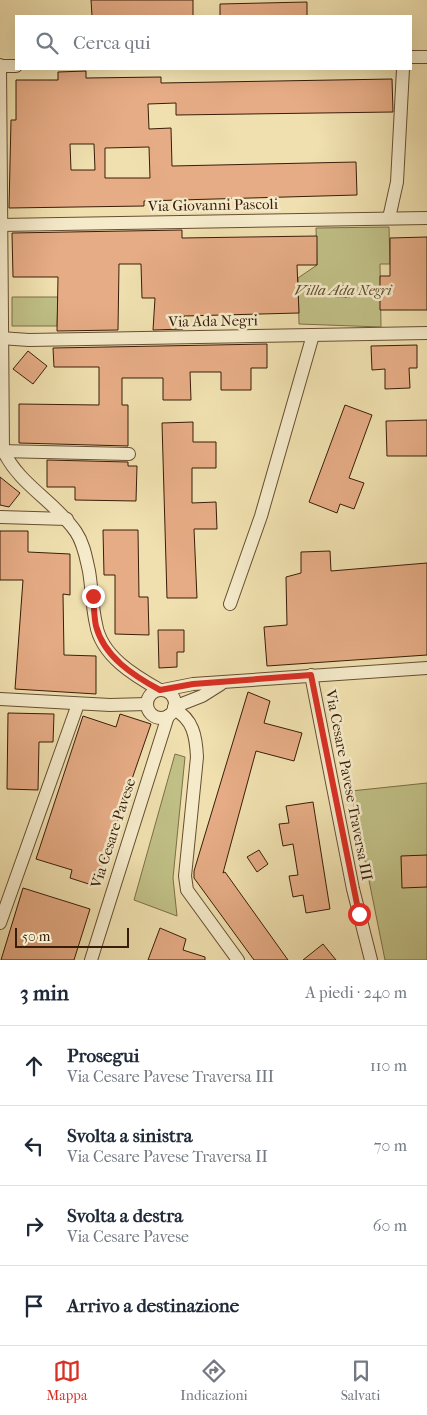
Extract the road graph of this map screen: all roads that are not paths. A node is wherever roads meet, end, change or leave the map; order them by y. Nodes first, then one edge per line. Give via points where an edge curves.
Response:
1 (412, 57) edge
2 (427, 57) edge
3 (0, 66) edge
4 (15, 66) edge
5 (403, 70) edge
6 (389, 218) junction
7 (427, 218) edge
8 (0, 225) edge
9 (427, 333) edge
10 (313, 335) junction
11 (1, 338) edge
12 (1, 451) edge
13 (129, 454) dead end
14 (0, 517) edge
15 (67, 520) junction
16 (230, 604) dead end
17 (427, 668) edge
18 (311, 675) junction
19 (224, 683) junction
20 (161, 690) junction
21 (0, 699) edge
22 (78, 704) junction
23 (147, 704) junction
24 (172, 711) junction
25 (0, 923) edge
26 (91, 960) edge
27 (238, 960) edge
28 (370, 960) edge

1 - 2 street
3 - 4 street
3 - 8 street
5 - 6 street via 398,182
6 - 7 street, Via Giovanni Pascoli
6 - 8 street, Via Giovanni Pascoli
8 - 11 street
9 - 10 street, Via Ada Negri
10 - 11 street, Via Ada Negri
10 - 16 street via 261,516
11 - 12 street
12 - 13 street
12 - 15 street via 28,486
14 - 15 street
15 - 20 street via 82,542 101,640 112,656 143,681
17 - 18 street
18 - 19 street
18 - 28 street, Via Cesare Pavese Traversa III
19 - 20 street
19 - 24 street
20 - 23 street via 152,693
20 - 24 street via 172,696
21 - 22 street
22 - 23 street
22 - 25 street
23 - 24 street via 149,712 156,717
24 - 26 street, Via Cesare Pavese
24 - 27 street via 184,715 197,742 185,876 187,890

